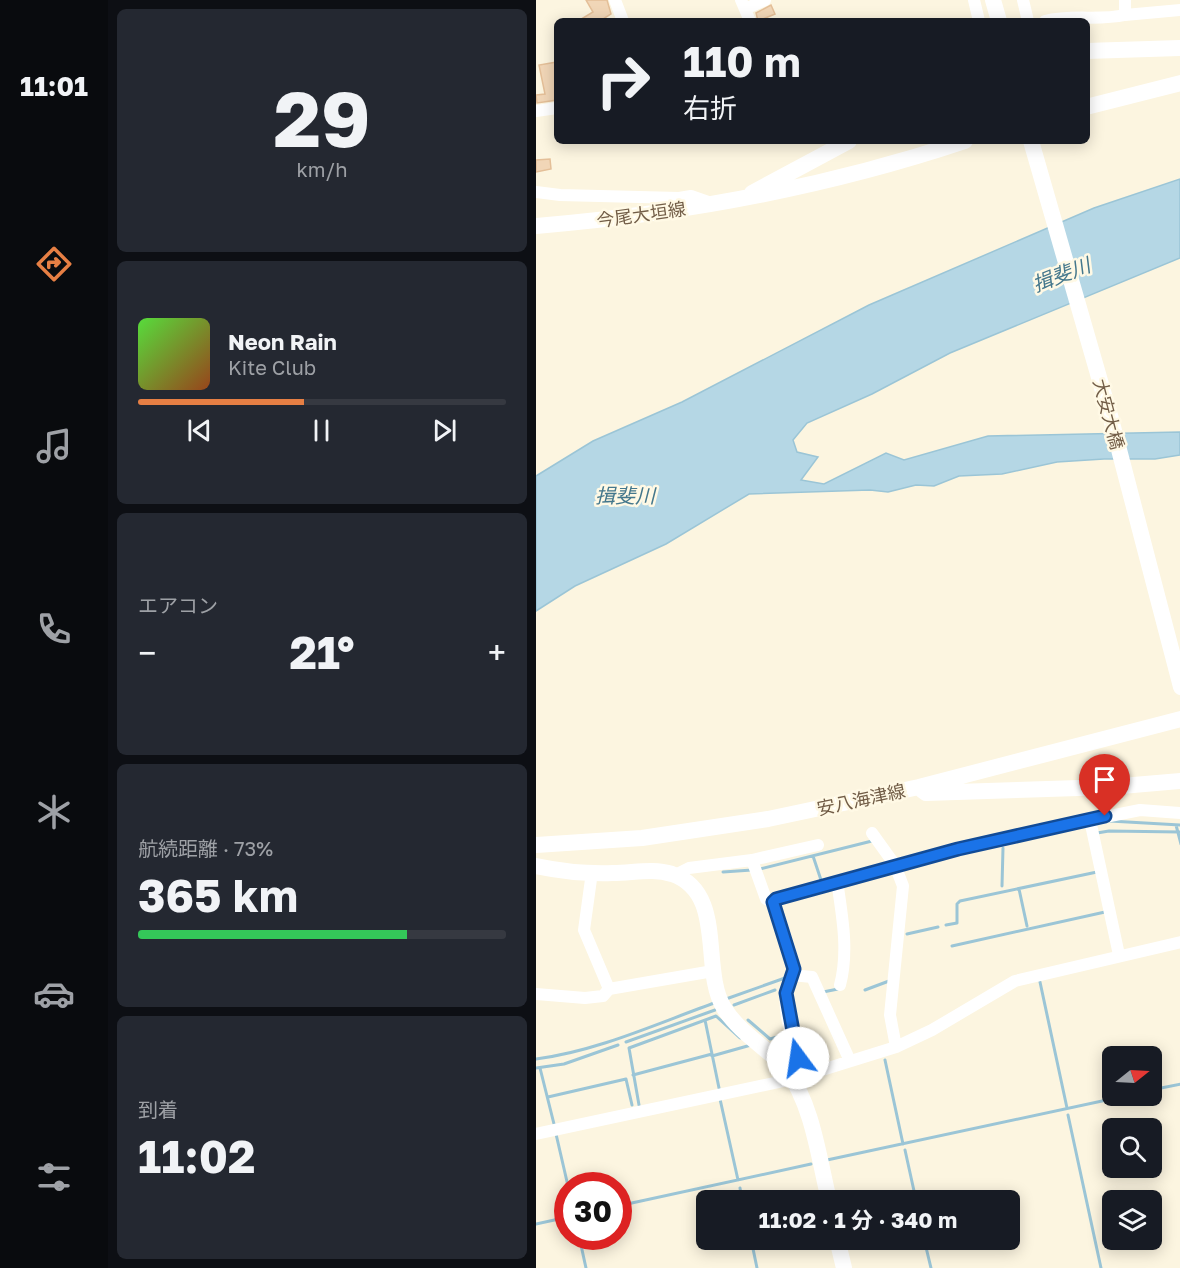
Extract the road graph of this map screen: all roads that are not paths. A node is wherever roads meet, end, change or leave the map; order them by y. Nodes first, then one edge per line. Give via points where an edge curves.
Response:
1 (615, 0) edge
2 (765, 0) edge
3 (974, 0) edge
4 (993, 0) edge
5 (1023, 0) edge
6 (1125, 0) edge
7 (743, 4) edge
8 (1181, 10) edge
9 (1126, 15) junction
10 (622, 18) edge
11 (749, 18) edge
12 (978, 18) edge
13 (998, 18) edge
14 (1027, 18) edge
15 (1057, 18) edge
16 (1074, 18) edge
17 (1090, 19) edge
18 (1181, 48) edge
19 (1090, 51) edge
20 (1181, 82) edge
21 (1090, 106) edge
22 (554, 108) edge
23 (536, 111) edge
24 (843, 144) edge
25 (956, 144) edge
26 (1032, 144) edge
27 (536, 192) edge
28 (746, 197) junction
29 (712, 203) junction
30 (536, 226) edge
31 (1181, 687) edge
32 (1181, 719) edge
33 (1181, 781) edge
34 (919, 787) junction
35 (1181, 813) edge
36 (1090, 820) junction
37 (872, 833) dead end
38 (536, 845) edge
39 (818, 845) dead end
40 (752, 860) junction
41 (895, 865) junction
42 (536, 866) edge
43 (592, 872) junction
44 (675, 875) junction
45 (837, 881) junction
46 (773, 902) junction
47 (1181, 942) edge
48 (1119, 955) junction
49 (713, 971) junction
50 (791, 975) junction
51 (840, 985) dead end
52 (609, 989) junction
53 (536, 994) edge
54 (896, 1047) junction
55 (850, 1061) junction
56 (800, 1076) junction
57 (536, 1134) edge
58 (827, 1190) edge
59 (840, 1250) edge
60 (844, 1268) edge

1 - 10 street
2 - 7 street
3 - 12 street
4 - 13 main road
5 - 14 street
6 - 9 street
7 - 11 street
8 - 9 street
9 - 17 street
15 - 16 street
18 - 19 main road
20 - 21 main road
22 - 23 street
24 - 28 main road
25 - 28 main road, 今尾大垣線 via 909,159
26 - 31 main road, 大安大橋
27 - 29 street via 691,196
28 - 29 main road, 今尾大垣線
29 - 30 main road, 今尾大垣線 via 643,216
32 - 34 main road, 安八海津線
33 - 34 main road via 926,793
34 - 38 main road, 安八海津線 via 768,819 653,836
35 - 36 street via 1140,810
36 - 41 street
36 - 48 street
37 - 41 street
39 - 40 street
40 - 44 street via 689,868
40 - 46 street via 766,899
41 - 45 street
41 - 54 street via 903,886 890,1015
42 - 43 main road
43 - 44 main road via 653,871
43 - 52 street via 584,930
44 - 49 main road via 691,887 702,903 708,921
45 - 46 street
45 - 51 street via 845,965
46 - 50 street via 791,954
47 - 48 street
48 - 54 street via 1015,981
49 - 52 street
49 - 56 main road via 716,992 724,1008 786,1068
50 - 55 street via 812,977
50 - 56 street via 786,993
52 - 53 street via 603,996 585,998
54 - 55 street
55 - 56 street
56 - 57 street
56 - 58 main road
59 - 60 main road

